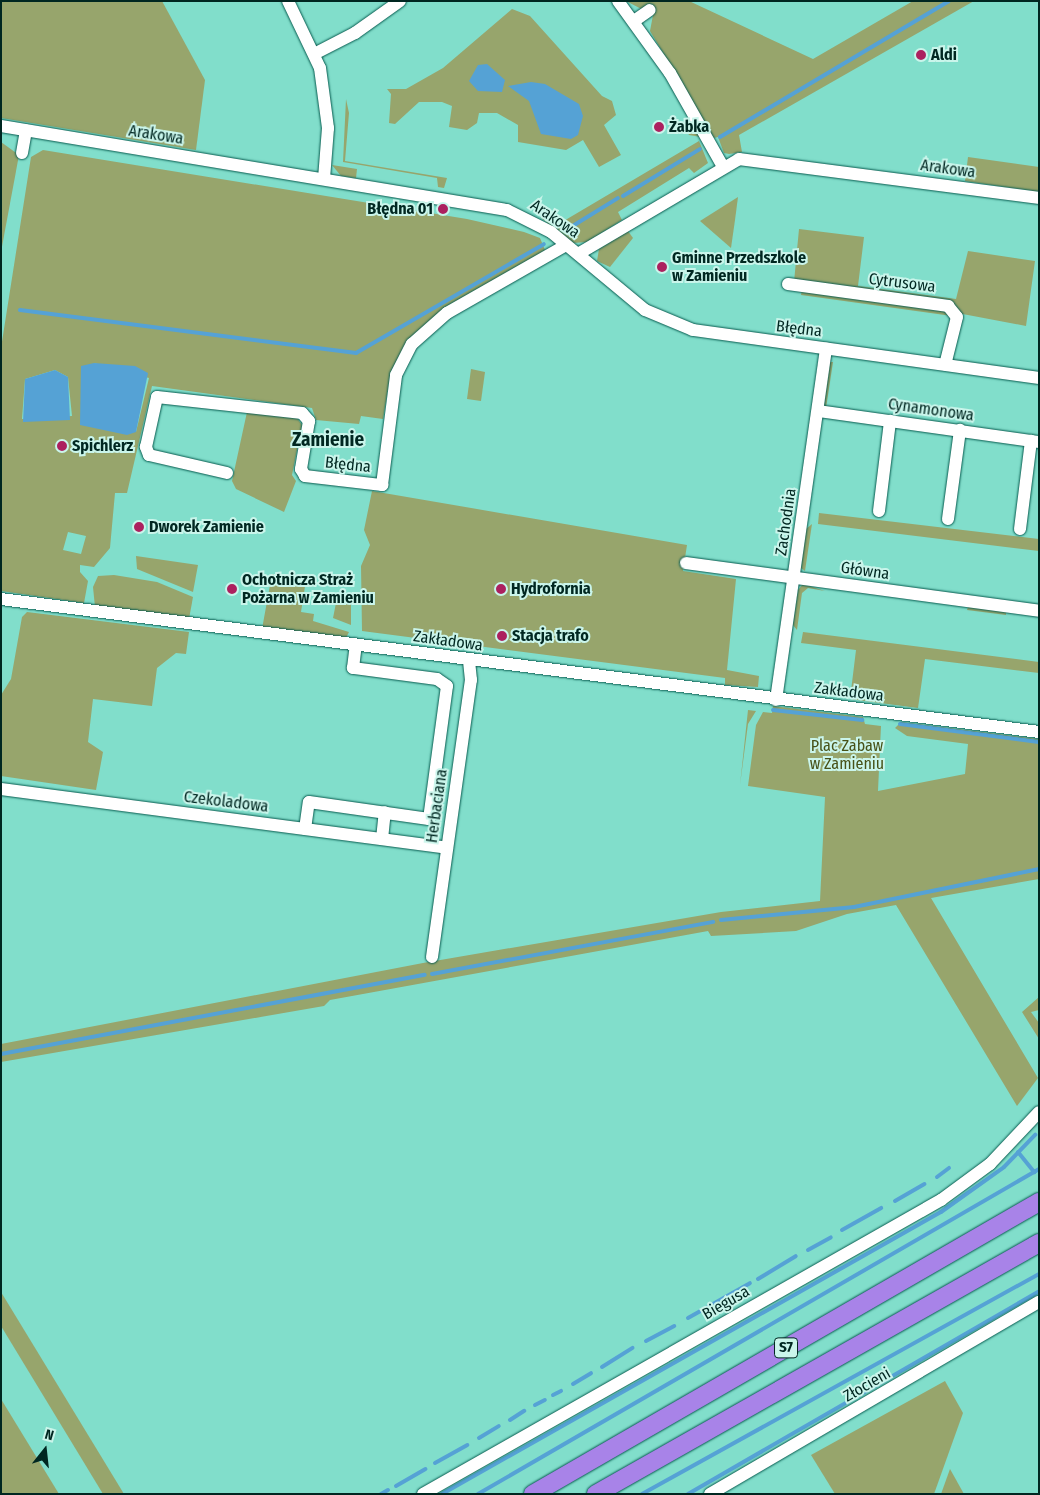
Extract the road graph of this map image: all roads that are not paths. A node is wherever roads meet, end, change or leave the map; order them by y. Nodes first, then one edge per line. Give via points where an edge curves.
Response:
1 (288, 1) edge
2 (400, 1) edge
3 (618, 1) edge
4 (650, 10) dead end
5 (634, 21) junction
6 (316, 53) junction
7 (1, 126) edge
8 (26, 130) junction
9 (22, 153) dead end
10 (722, 165) junction
11 (324, 179) junction
12 (1039, 198) edge
13 (566, 245) junction
14 (578, 254) junction
15 (788, 284) dead end
16 (826, 349) junction
17 (945, 364) junction
18 (1039, 378) edge
19 (818, 411) junction
20 (890, 421) junction
21 (960, 430) junction
22 (1035, 441) edge
23 (227, 473) dead end
24 (879, 511) dead end
25 (948, 519) dead end
26 (1020, 530) dead end
27 (686, 563) dead end
28 (795, 578) junction
29 (1, 599) edge
30 (1039, 611) edge
31 (356, 645) junction
32 (469, 660) junction
33 (776, 700) junction
34 (1039, 732) edge
35 (1, 789) edge
36 (385, 812) junction
37 (305, 828) junction
38 (382, 839) junction
39 (447, 848) junction
40 (432, 957) dead end
41 (1035, 1117) edge
42 (1039, 1202) edge
43 (1039, 1243) edge
44 (1039, 1302) edge
45 (423, 1494) edge
46 (533, 1494) edge
47 (596, 1494) edge
48 (710, 1494) edge

1 - 6 street
2 - 6 street via 355,33
3 - 5 street
4 - 5 street
5 - 10 street via 697,114
6 - 11 street via 327,113
7 - 8 street, Arakowa
8 - 9 street
8 - 11 street, Arakowa
10 - 12 street, Arakowa via 757,159
10 - 14 street, Arakowa
11 - 13 street, Arakowa via 512,211 536,221
13 - 14 street, Arakowa
13 - 23 street, Błędna via 446,313 412,344 396,376 382,485 305,476 301,469 309,421 302,413 157,397 146,447 149,455
14 - 16 street, Błędna via 645,310 679,326
15 - 17 street, Cytrusowa via 948,306 957,318
16 - 17 street, Błędna
16 - 19 street, Zachodnia
17 - 18 street, Błędna
19 - 20 street, Cynamonowa
19 - 28 street, Zachodnia
20 - 21 street, Cynamonowa
20 - 24 street
21 - 22 street, Cynamonowa
21 - 25 street
22 - 26 street
27 - 28 street, Główna
28 - 30 street, Główna
28 - 33 street, Zachodnia
29 - 31 street, Zakładowa
31 - 32 street, Zakładowa
31 - 36 street via 353,668 437,679 447,686 429,819
32 - 33 street, Zakładowa
32 - 39 street, Herbaciana via 471,680
33 - 34 street, Zakładowa
35 - 37 street, Czekoladowa
36 - 37 street via 309,802
36 - 38 street
37 - 38 street, Czekoladowa
38 - 39 street, Czekoladowa
39 - 40 street, Herbaciana
41 - 45 street, Biegusa via 990,1164 942,1200
42 - 46 highway, S7
43 - 47 highway, S7
44 - 48 street, Złocieni

